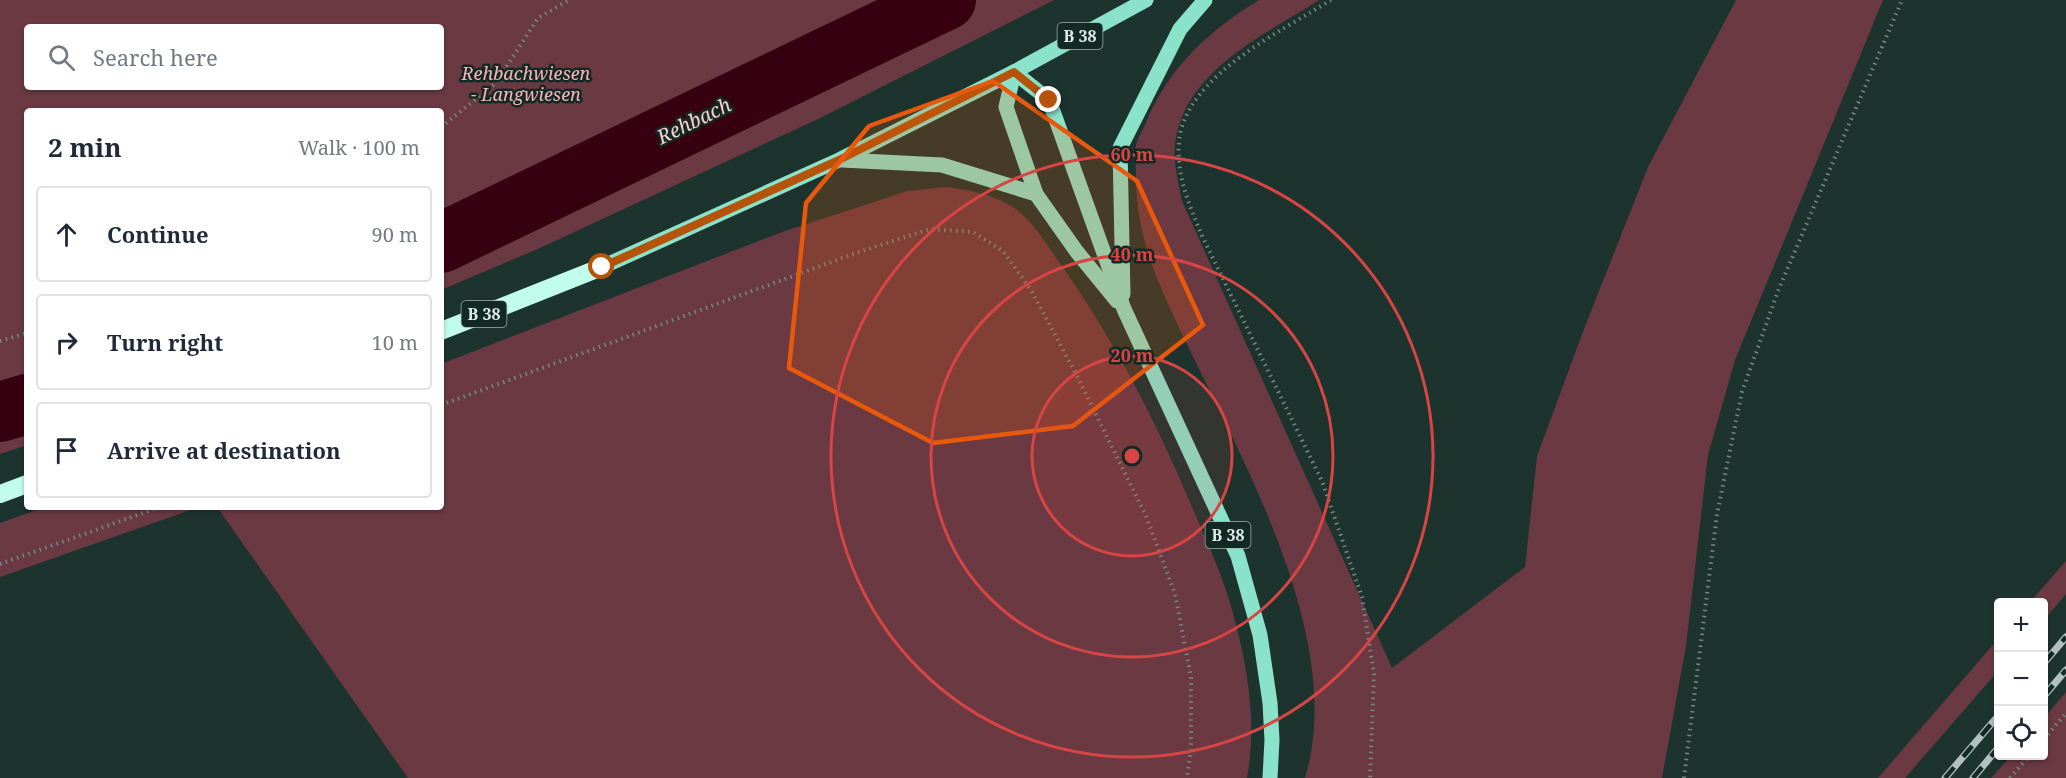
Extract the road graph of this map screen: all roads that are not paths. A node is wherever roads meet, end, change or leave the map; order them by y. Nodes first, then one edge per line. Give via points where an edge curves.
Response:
1 (1146, 0) edge
2 (1205, 0) edge
3 (1014, 72) junction
4 (839, 160) junction
5 (1036, 194) junction
6 (602, 267) joint
7 (1124, 309) junction
8 (444, 330) edge
9 (24, 485) edge
10 (0, 494) edge
11 (1270, 778) edge

1 - 3 main road, B 38
2 - 7 main road, B 38 via 1180,29 1120,148
3 - 4 main road, B 38
3 - 5 main road, B 38 via 1006,107
3 - 7 main road, B 38 via 1049,100
4 - 5 main road, B 38 via 942,165
4 - 6 main road, B 38
5 - 7 main road, B 38
6 - 8 highway, B 38
7 - 11 main road, B 38 via 1238,556 1260,635 1272,740
9 - 10 highway

